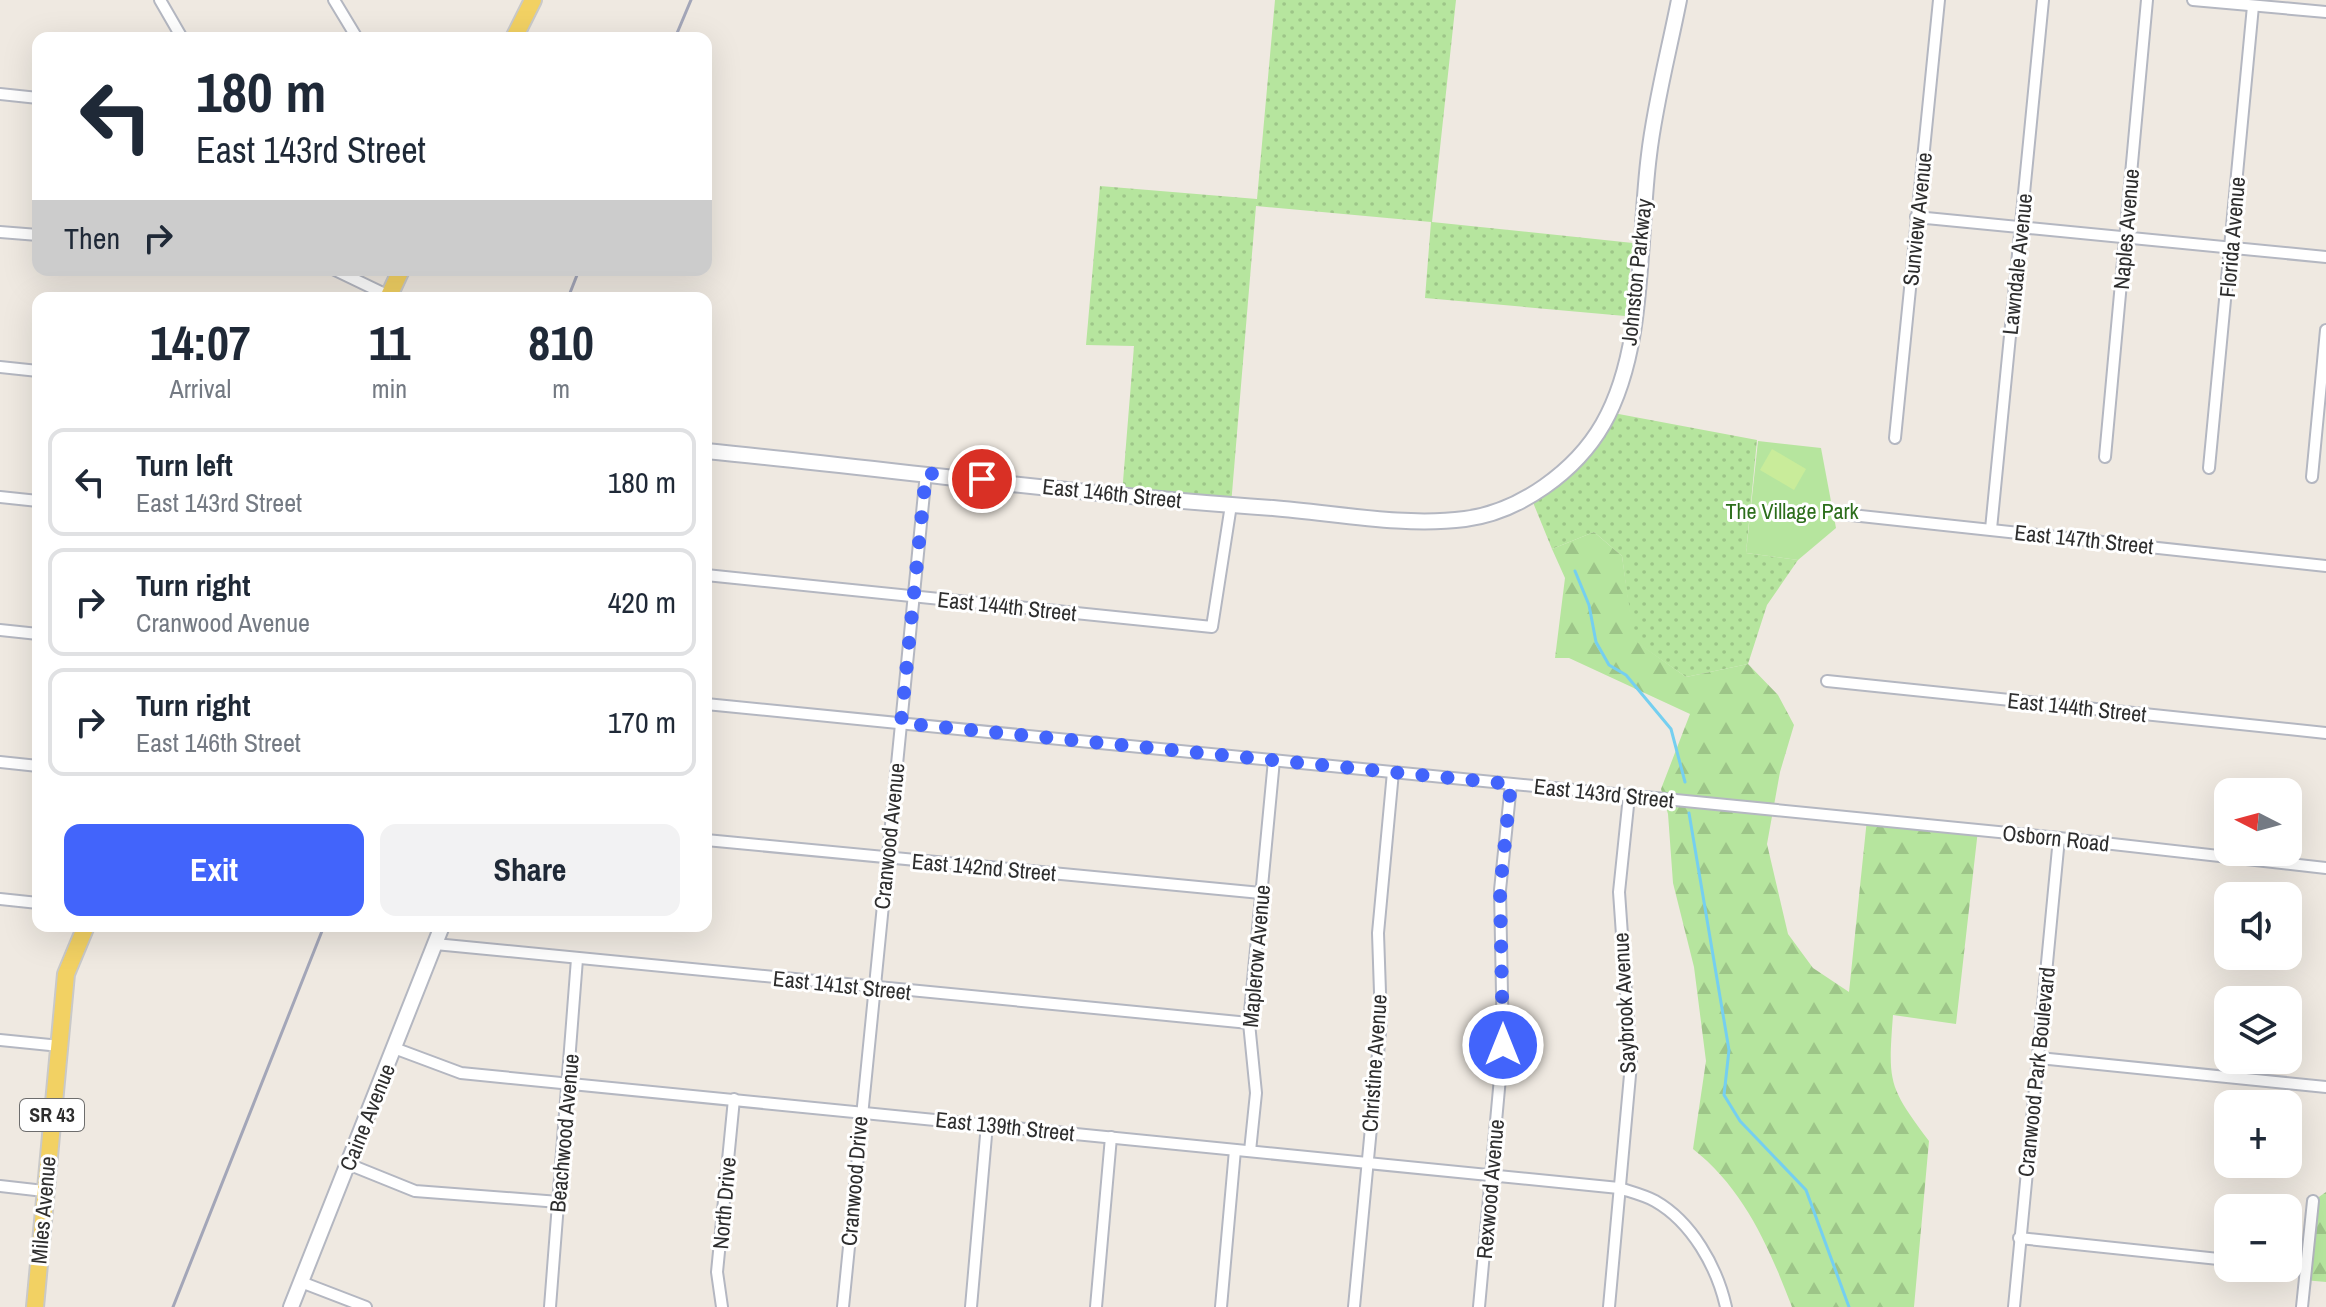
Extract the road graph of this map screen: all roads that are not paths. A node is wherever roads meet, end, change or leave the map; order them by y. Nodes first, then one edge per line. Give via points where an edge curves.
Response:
1 (160, 0) edge
2 (334, 0) edge
3 (533, 0) edge
4 (1679, 0) edge
5 (1939, 0) edge
6 (2043, 0) edge
7 (2147, 0) edge
8 (2193, 0) edge
9 (2253, 6) junction
10 (2326, 12) edge
11 (179, 32) edge
12 (353, 32) edge
13 (517, 32) edge
14 (0, 94) edge
15 (32, 97) edge
16 (1916, 217) junction
17 (2020, 227) junction
18 (0, 232) edge
19 (32, 235) edge
20 (2125, 238) junction
21 (2231, 247) junction
22 (2326, 257) edge
23 (347, 276) edge
24 (378, 292) edge
25 (2326, 330) edge
26 (0, 367) edge
27 (32, 370) edge
28 (1895, 438) dead end
29 (712, 452) edge
30 (2105, 457) dead end
31 (2209, 468) dead end
32 (926, 473) junction
33 (2312, 477) dead end
34 (0, 497) edge
35 (32, 500) edge
36 (1231, 505) junction
37 (1842, 514) dead end
38 (1991, 529) junction
39 (2326, 566) edge
40 (712, 576) edge
41 (914, 597) junction
42 (0, 630) edge
43 (32, 633) edge
44 (1827, 681) dead end
45 (712, 705) edge
46 (901, 723) junction
47 (2326, 733) edge
48 (1274, 760) junction
49 (0, 762) edge
50 (32, 765) edge
51 (1393, 772) junction
52 (1511, 784) junction
53 (1629, 796) junction
54 (1785, 810) joint
55 (2059, 838) junction
56 (712, 841) edge
57 (886, 858) junction
58 (2326, 868) edge
59 (1261, 893) junction
60 (0, 899) edge
61 (32, 902) edge
62 (84, 932) edge
63 (440, 932) edge
64 (435, 944) junction
65 (577, 959) junction
66 (875, 988) junction
67 (1249, 1023) junction
68 (0, 1040) edge
69 (60, 1046) junction
70 (394, 1048) junction
71 (867, 1055) joint
72 (2039, 1058) junction
73 (569, 1083) junction
74 (2326, 1087) edge
75 (734, 1099) junction
76 (859, 1112) junction
77 (987, 1124) junction
78 (1111, 1137) junction
79 (1235, 1150) junction
80 (1250, 1151) junction
81 (1366, 1162) junction
82 (348, 1164) junction
83 (1490, 1175) junction
84 (0, 1186) edge
85 (1619, 1188) junction
86 (44, 1191) junction
87 (2313, 1201) dead end
88 (559, 1202) junction
89 (2019, 1238) junction
90 (2214, 1259) edge
91 (2302, 1268) edge
92 (2305, 1268) junction
93 (301, 1282) junction
94 (35, 1307) edge
95 (291, 1307) edge
96 (366, 1307) edge
97 (550, 1307) edge
98 (722, 1307) edge
99 (843, 1307) edge
100 (971, 1307) edge
101 (1096, 1307) edge
102 (1221, 1307) edge
103 (1354, 1307) edge
104 (1479, 1307) edge
105 (1609, 1307) edge
106 (1726, 1307) edge
107 (2014, 1307) edge
108 (2302, 1307) edge

1 - 11 street
2 - 12 street
3 - 13 main road
4 - 36 street, Johnston Parkway via 1649,153 1630,346 1603,424 1575,460 1537,492 1469,519 1430,521
5 - 16 street, Sunview Avenue
6 - 17 street, Lawndale Avenue
7 - 20 street, Naples Avenue
8 - 9 street
9 - 10 street
9 - 21 street, Florida Avenue
14 - 15 street
16 - 17 street
16 - 28 street, Sunview Avenue
17 - 20 street
17 - 38 street, Lawndale Avenue
18 - 19 street
20 - 21 street
20 - 30 street, Naples Avenue
21 - 22 street
21 - 31 street, Florida Avenue
23 - 24 street
25 - 33 street
26 - 27 street
29 - 32 street, East 146th Street
32 - 36 street, East 146th Street
32 - 41 street, Cranwood Avenue
34 - 35 street
36 - 41 street, East 144th Street via 1212,627
37 - 38 street, East 147th Street
38 - 39 street, East 147th Street
40 - 41 street, East 144th Street
41 - 46 street, Cranwood Avenue
42 - 43 street
44 - 47 street, East 144th Street
45 - 46 street, East 143rd Street
46 - 48 street, East 143rd Street
46 - 57 street, Cranwood Avenue
48 - 51 street, East 143rd Street
48 - 59 street, Maplerow Avenue
49 - 50 street
51 - 52 street, East 143rd Street
51 - 81 street, Christine Avenue via 1379,923 1381,1022
52 - 53 street, East 143rd Street
52 - 83 street, Rexwood Avenue via 1500,890 1503,1045
53 - 54 street, East 143rd Street
53 - 85 street, Saybrook Avenue via 1619,892 1631,1064
54 - 55 street, Osborn Road
55 - 58 street, Osborn Road
55 - 72 street, Cranwood Park Boulevard
56 - 57 street, East 142nd Street
57 - 59 street, East 142nd Street
57 - 66 street, Cranwood Avenue
59 - 67 street, Maplerow Avenue
60 - 61 street
62 - 69 main road, Miles Avenue / SR 43 via 66,974
63 - 64 street, Caine Avenue
64 - 65 street, East 141st Street
64 - 70 street, Caine Avenue
65 - 66 street, East 141st Street
65 - 73 street, Beachwood Avenue
66 - 67 street, East 141st Street
66 - 71 street, Cranwood Avenue
67 - 80 street, Maplerow Avenue via 1256,1093
68 - 69 street
69 - 86 main road, Miles Avenue / SR 43
70 - 73 street, East 139th Street via 461,1073
70 - 82 street, Caine Avenue
71 - 76 street, Cranwood Drive
72 - 74 street
72 - 89 street, Cranwood Park Boulevard
73 - 75 street, East 139th Street
73 - 88 street, Beachwood Avenue
75 - 76 street, East 139th Street
75 - 98 street, North Drive via 717,1272
76 - 77 street, East 139th Street
76 - 99 street, Cranwood Drive
77 - 78 street, East 139th Street
77 - 100 street
78 - 79 street, East 139th Street
78 - 101 street
79 - 80 street, East 139th Street
79 - 102 street
80 - 81 street, East 139th Street
81 - 83 street, East 139th Street
81 - 103 street, Christine Avenue
82 - 88 street via 415,1191
82 - 93 street, Caine Avenue
83 - 85 street, East 139th Street
83 - 104 street, Rexwood Avenue
84 - 86 street
85 - 105 street, Saybrook Avenue
85 - 106 street, East 139th Street via 1655,1201 1683,1225 1719,1278
86 - 94 main road, Miles Avenue / SR 43
87 - 92 street
88 - 97 street, Beachwood Avenue
89 - 90 street
89 - 107 street, Cranwood Park Boulevard
91 - 92 street
92 - 108 street
93 - 95 street, Caine Avenue
93 - 96 street

